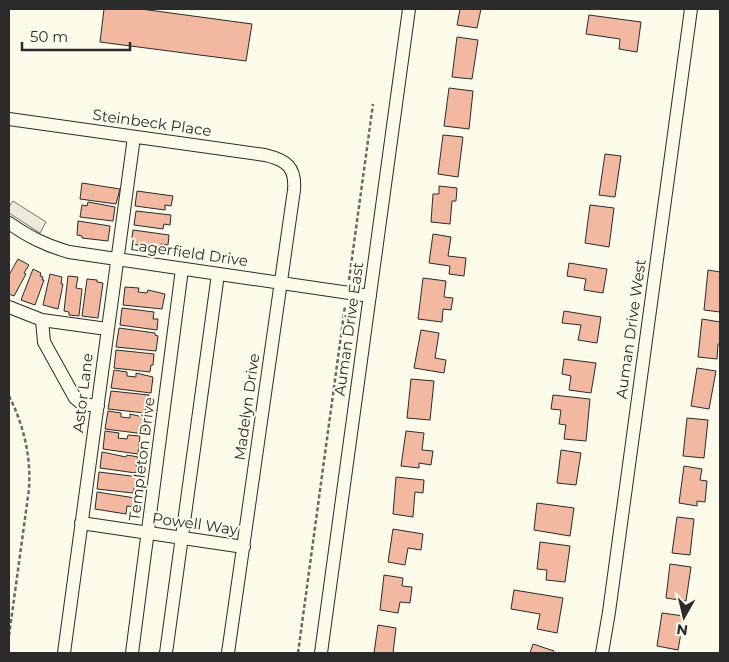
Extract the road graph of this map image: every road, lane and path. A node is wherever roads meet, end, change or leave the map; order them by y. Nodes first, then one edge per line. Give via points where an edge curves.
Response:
1 (409, 9) edge
2 (691, 9) edge
3 (374, 104) dead end
4 (9, 119) edge
5 (134, 137) junction
6 (289, 166) joint
7 (9, 223) edge
8 (117, 259) junction
9 (182, 269) junction
10 (218, 274) junction
11 (282, 282) junction
12 (347, 292) junction
13 (370, 296) junction
14 (9, 307) edge
15 (42, 320) junction
16 (107, 329) junction
17 (9, 396) edge
18 (98, 406) junction
19 (82, 523) junction
20 (149, 533) junction
21 (182, 538) junction
22 (244, 547) junction
23 (9, 636) edge
24 (64, 653) edge
25 (132, 653) edge
26 (166, 653) edge
27 (228, 653) edge
28 (298, 653) edge
29 (322, 653) edge
30 (602, 653) edge

1 - 13 street, Auman Drive East
2 - 30 street, Auman Drive West
3 - 12 path
4 - 5 street, Steinbeck Place
5 - 6 street, Steinbeck Place via 265,155
5 - 8 street, Astor Lane
6 - 11 street, Madelyn Drive via 295,183
7 - 8 street, Lagerfield Drive via 48,246
8 - 9 street, Lagerfield Drive
8 - 16 street, Astor Lane
9 - 10 street, Lagerfield Drive
9 - 20 street, Templeton Drive
10 - 11 street, Lagerfield Drive
10 - 21 street
11 - 12 street, Lagerfield Drive
11 - 22 street, Madelyn Drive
12 - 13 street, Lagerfield Drive
12 - 28 path
13 - 29 street, Auman Drive East
14 - 15 street
15 - 16 street
15 - 18 street via 44,342 75,398 82,404
16 - 18 street, Astor Lane
17 - 23 path via 25,438 29,473
18 - 19 street, Astor Lane
19 - 20 street, Powell Way
19 - 24 street, Astor Lane
20 - 21 street, Powell Way
20 - 25 street, Templeton Drive
21 - 22 street, Powell Way
21 - 26 street
22 - 27 street, Madelyn Drive

